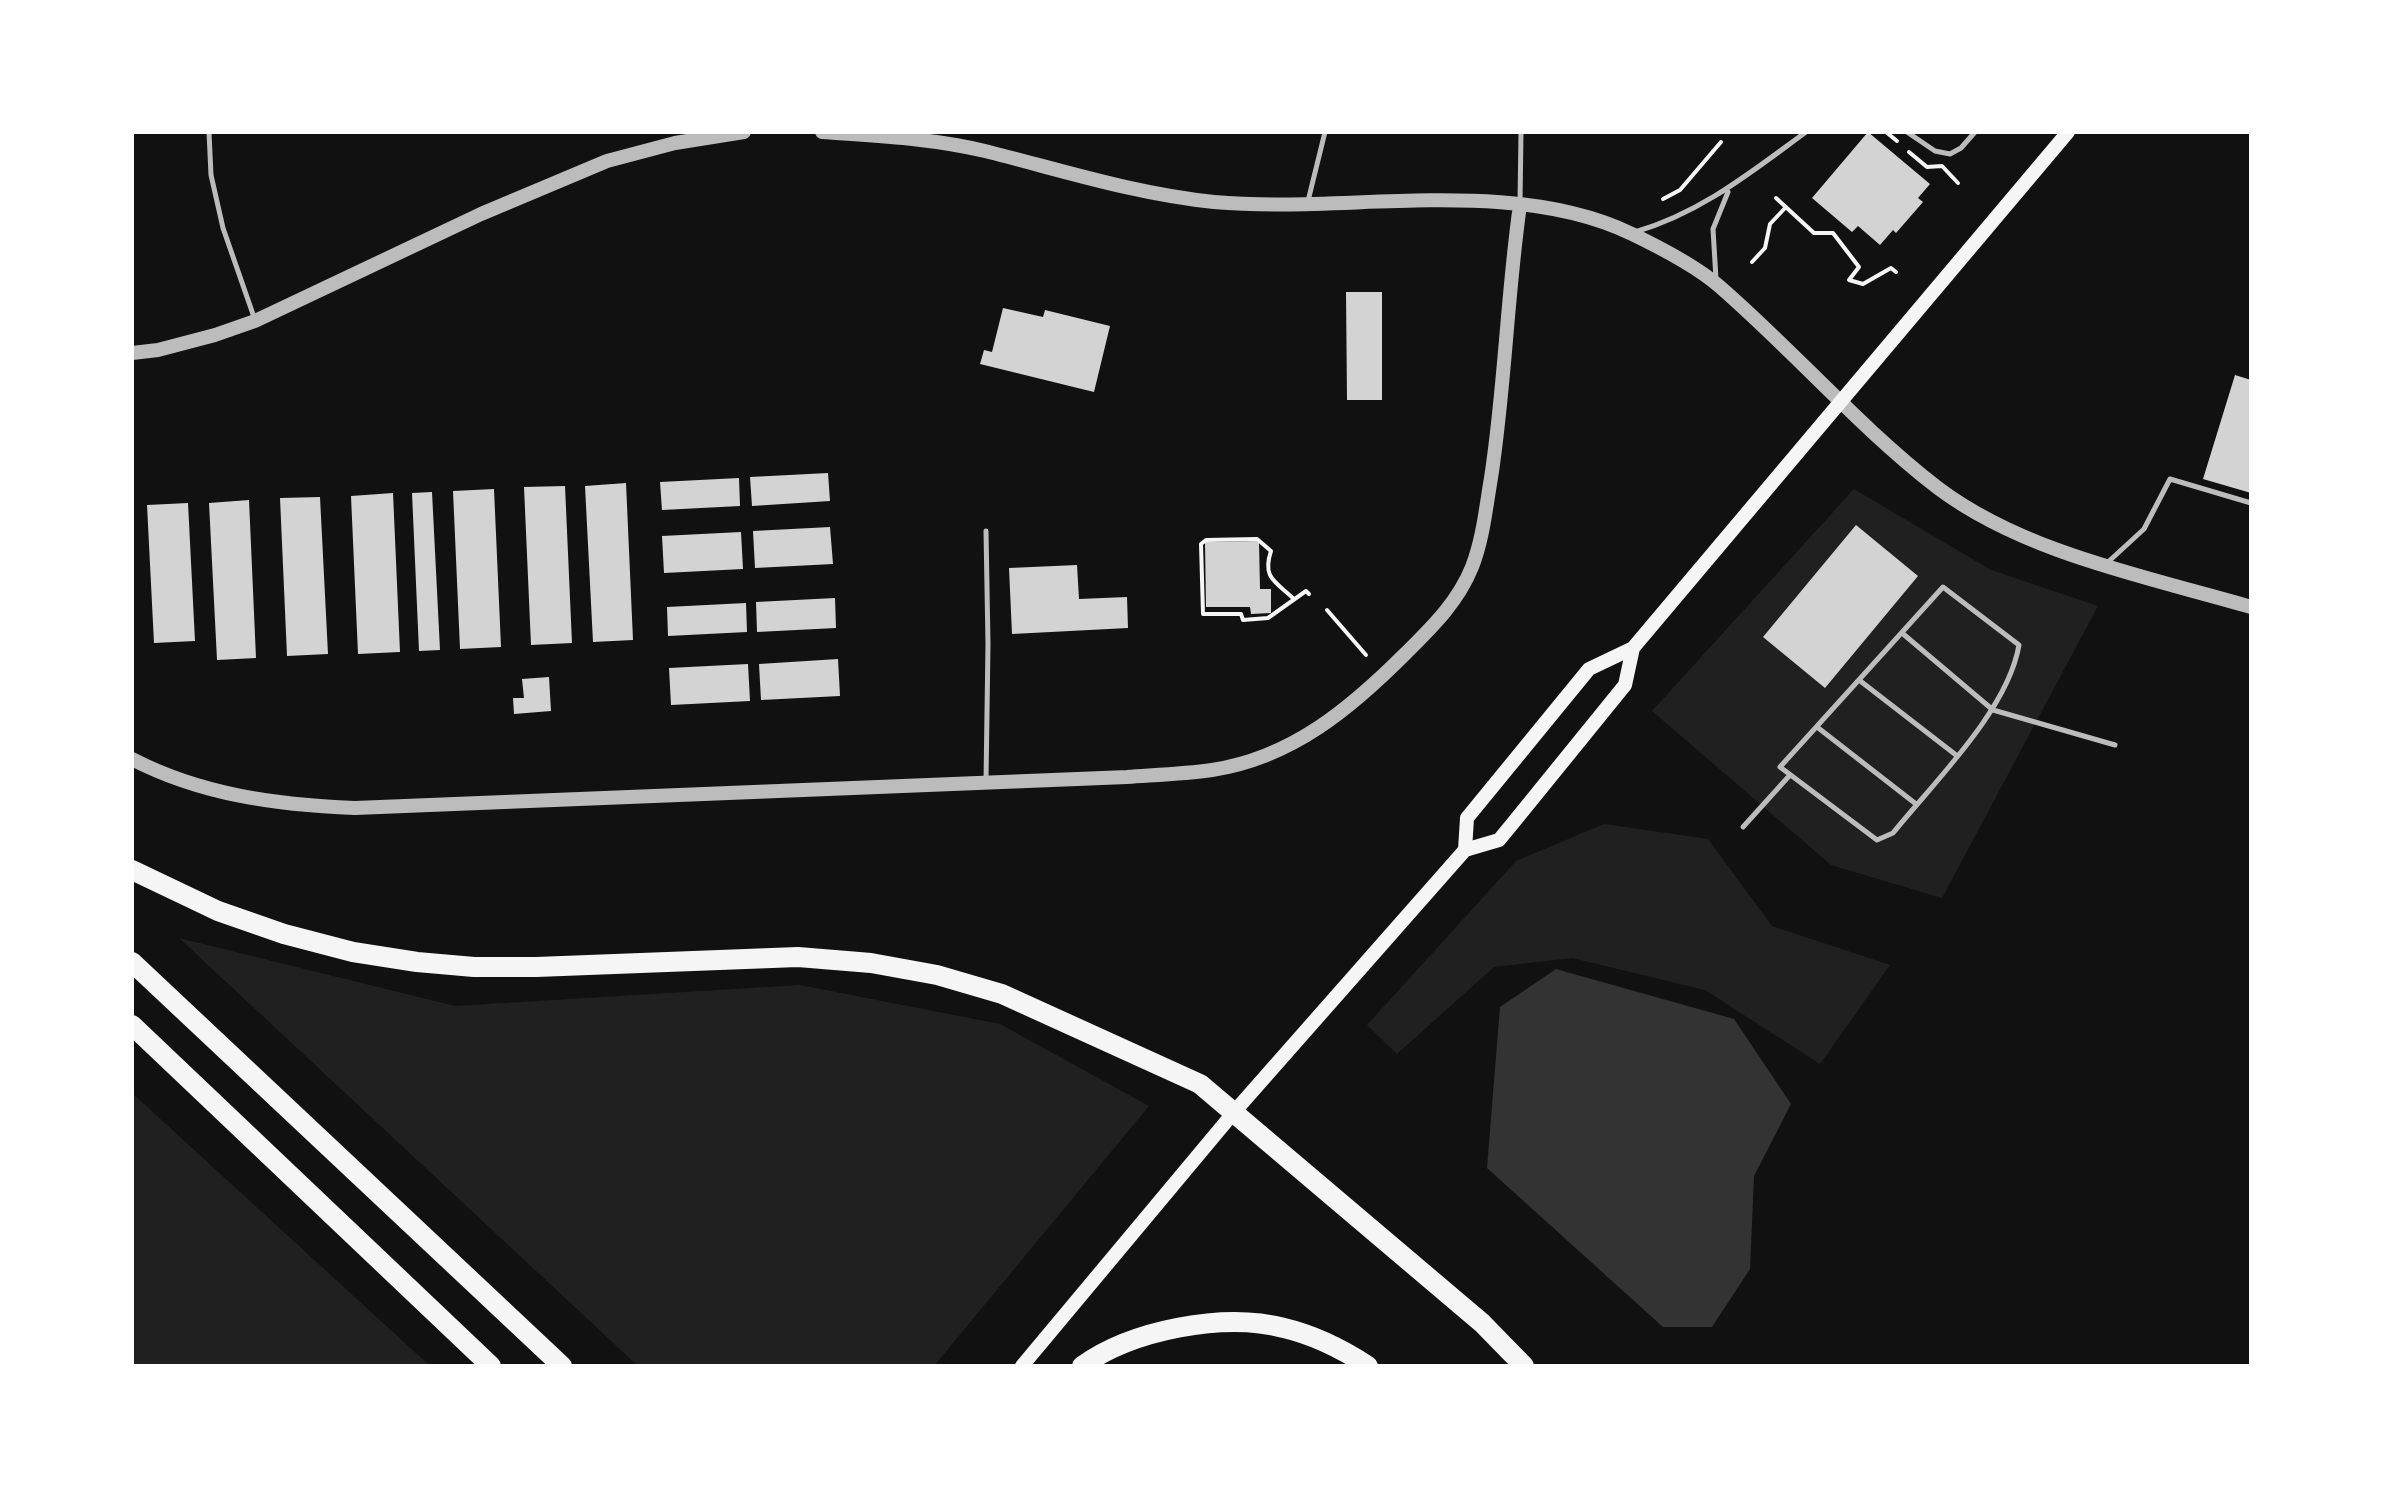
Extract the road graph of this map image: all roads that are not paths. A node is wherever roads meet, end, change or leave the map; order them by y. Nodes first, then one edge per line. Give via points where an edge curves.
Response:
1 (209, 132) edge
2 (744, 132) edge
3 (822, 132) edge
4 (1325, 132) edge
5 (1521, 132) edge
6 (1806, 132) edge
7 (1907, 132) edge
8 (1975, 132) edge
9 (2068, 132) edge
10 (1729, 190) junction
11 (1307, 205) junction
12 (1520, 205) junction
13 (1630, 233) junction
14 (1716, 284) junction
15 (255, 321) junction
16 (132, 353) edge
17 (1839, 402) junction
18 (2251, 503) edge
19 (986, 531) dead end
20 (2105, 565) junction
21 (2251, 607) edge
22 (1902, 633) junction
23 (1633, 648) junction
24 (1859, 680) junction
25 (1993, 710) junction
26 (1817, 727) junction
27 (2115, 745) dead end
28 (1956, 755) junction
29 (132, 759) edge
30 (1790, 775) junction
31 (986, 781) junction
32 (1916, 804) junction
33 (1743, 827) dead end
34 (1465, 850) junction
35 (132, 870) edge
36 (132, 962) edge
37 (132, 1025) edge
38 (1235, 1111) junction
39 (491, 1366) edge
40 (562, 1366) edge
41 (1022, 1366) edge
42 (1082, 1366) edge
43 (1368, 1366) edge
44 (1524, 1366) edge

1 - 15 lane via 211,175 223,228
2 - 15 street via 607,161
3 - 11 street via 982,150 1133,190 1215,202
4 - 11 lane
5 - 12 lane
6 - 10 lane
7 - 8 lane via 1935,151 1950,154
9 - 17 main road
10 - 13 lane via 1664,223
10 - 14 lane via 1713,229
11 - 12 street
12 - 13 street via 1576,214
12 - 31 street via 1485,515 1472,567 1445,615 1330,722 1278,751 1214,770
13 - 14 street
14 - 17 street
15 - 16 street
17 - 20 street via 1940,489 2008,530
17 - 23 main road
18 - 20 lane via 2170,479 2144,529
19 - 31 lane
20 - 21 street
22 - 24 lane
22 - 25 lane
22 - 25 lane via 1943,587 2019,645 2015,667
23 - 34 main road via 1625,685 1499,840
23 - 34 main road via 1589,669 1467,818
24 - 26 lane
24 - 28 lane
25 - 27 lane
25 - 28 lane
26 - 30 lane via 1780,767
26 - 32 lane
28 - 32 lane
29 - 31 street via 210,790 328,807
30 - 32 lane via 1877,840 1893,833
30 - 33 lane
34 - 38 main road
35 - 38 highway via 218,911 284,934 417,962 536,967 798,957 937,975 1002,994 1133,1053 1200,1084
36 - 40 highway
37 - 39 highway
38 - 41 main road
38 - 44 highway via 1482,1323
42 - 43 highway via 1175,1328 1233,1322 1282,1327 1341,1349

